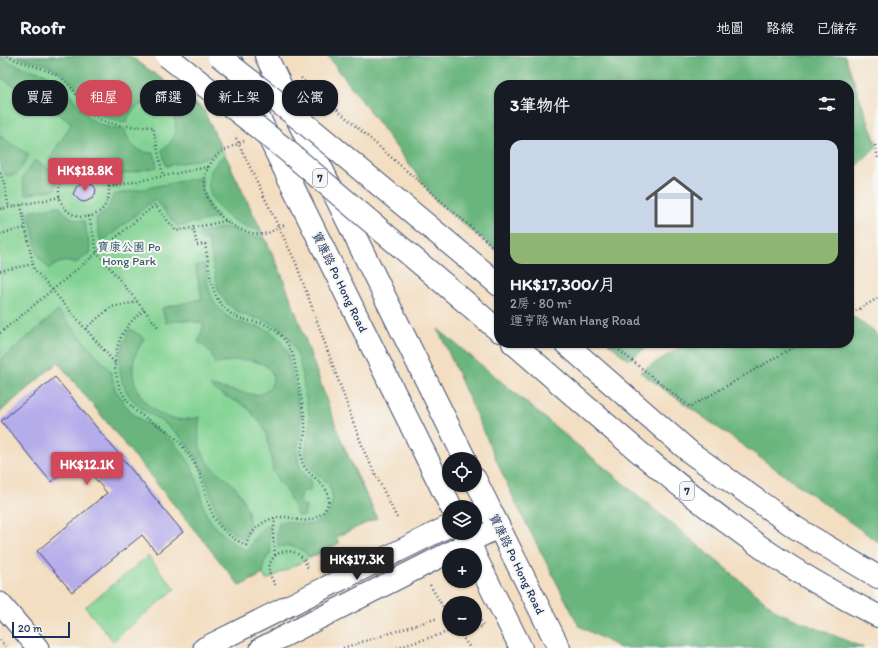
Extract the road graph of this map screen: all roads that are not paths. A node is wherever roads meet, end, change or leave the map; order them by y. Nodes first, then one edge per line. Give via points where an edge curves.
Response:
1 (168, 56) edge
2 (219, 56) edge
3 (228, 56) edge
4 (266, 56) edge
5 (494, 281) edge
6 (494, 327) edge
7 (519, 348) edge
8 (571, 348) edge
9 (462, 452) edge
10 (479, 492) edge
11 (448, 500) edge
12 (488, 517) edge
13 (442, 529) edge
14 (471, 547) edge
15 (878, 577) edge
16 (0, 603) edge
17 (878, 616) edge
18 (38, 648) edge
19 (204, 648) edge
20 (261, 648) edge
21 (521, 648) edge
22 (558, 648) edge

1 - 6 main road, 7, bridge via 285,149
2 - 5 main road, bridge via 302,121
3 - 11 main road, 寶康路 Po Hong Road
4 - 9 main road
7 - 17 main road, 7 via 661,470 758,545 848,601
8 - 15 main road via 692,453 796,528
10 - 12 main road, 寶康路 Po Hong Road
12 - 14 street
12 - 22 main road, 寶康路 Po Hong Road
13 - 19 street
14 - 20 street
14 - 21 main road
16 - 18 street

